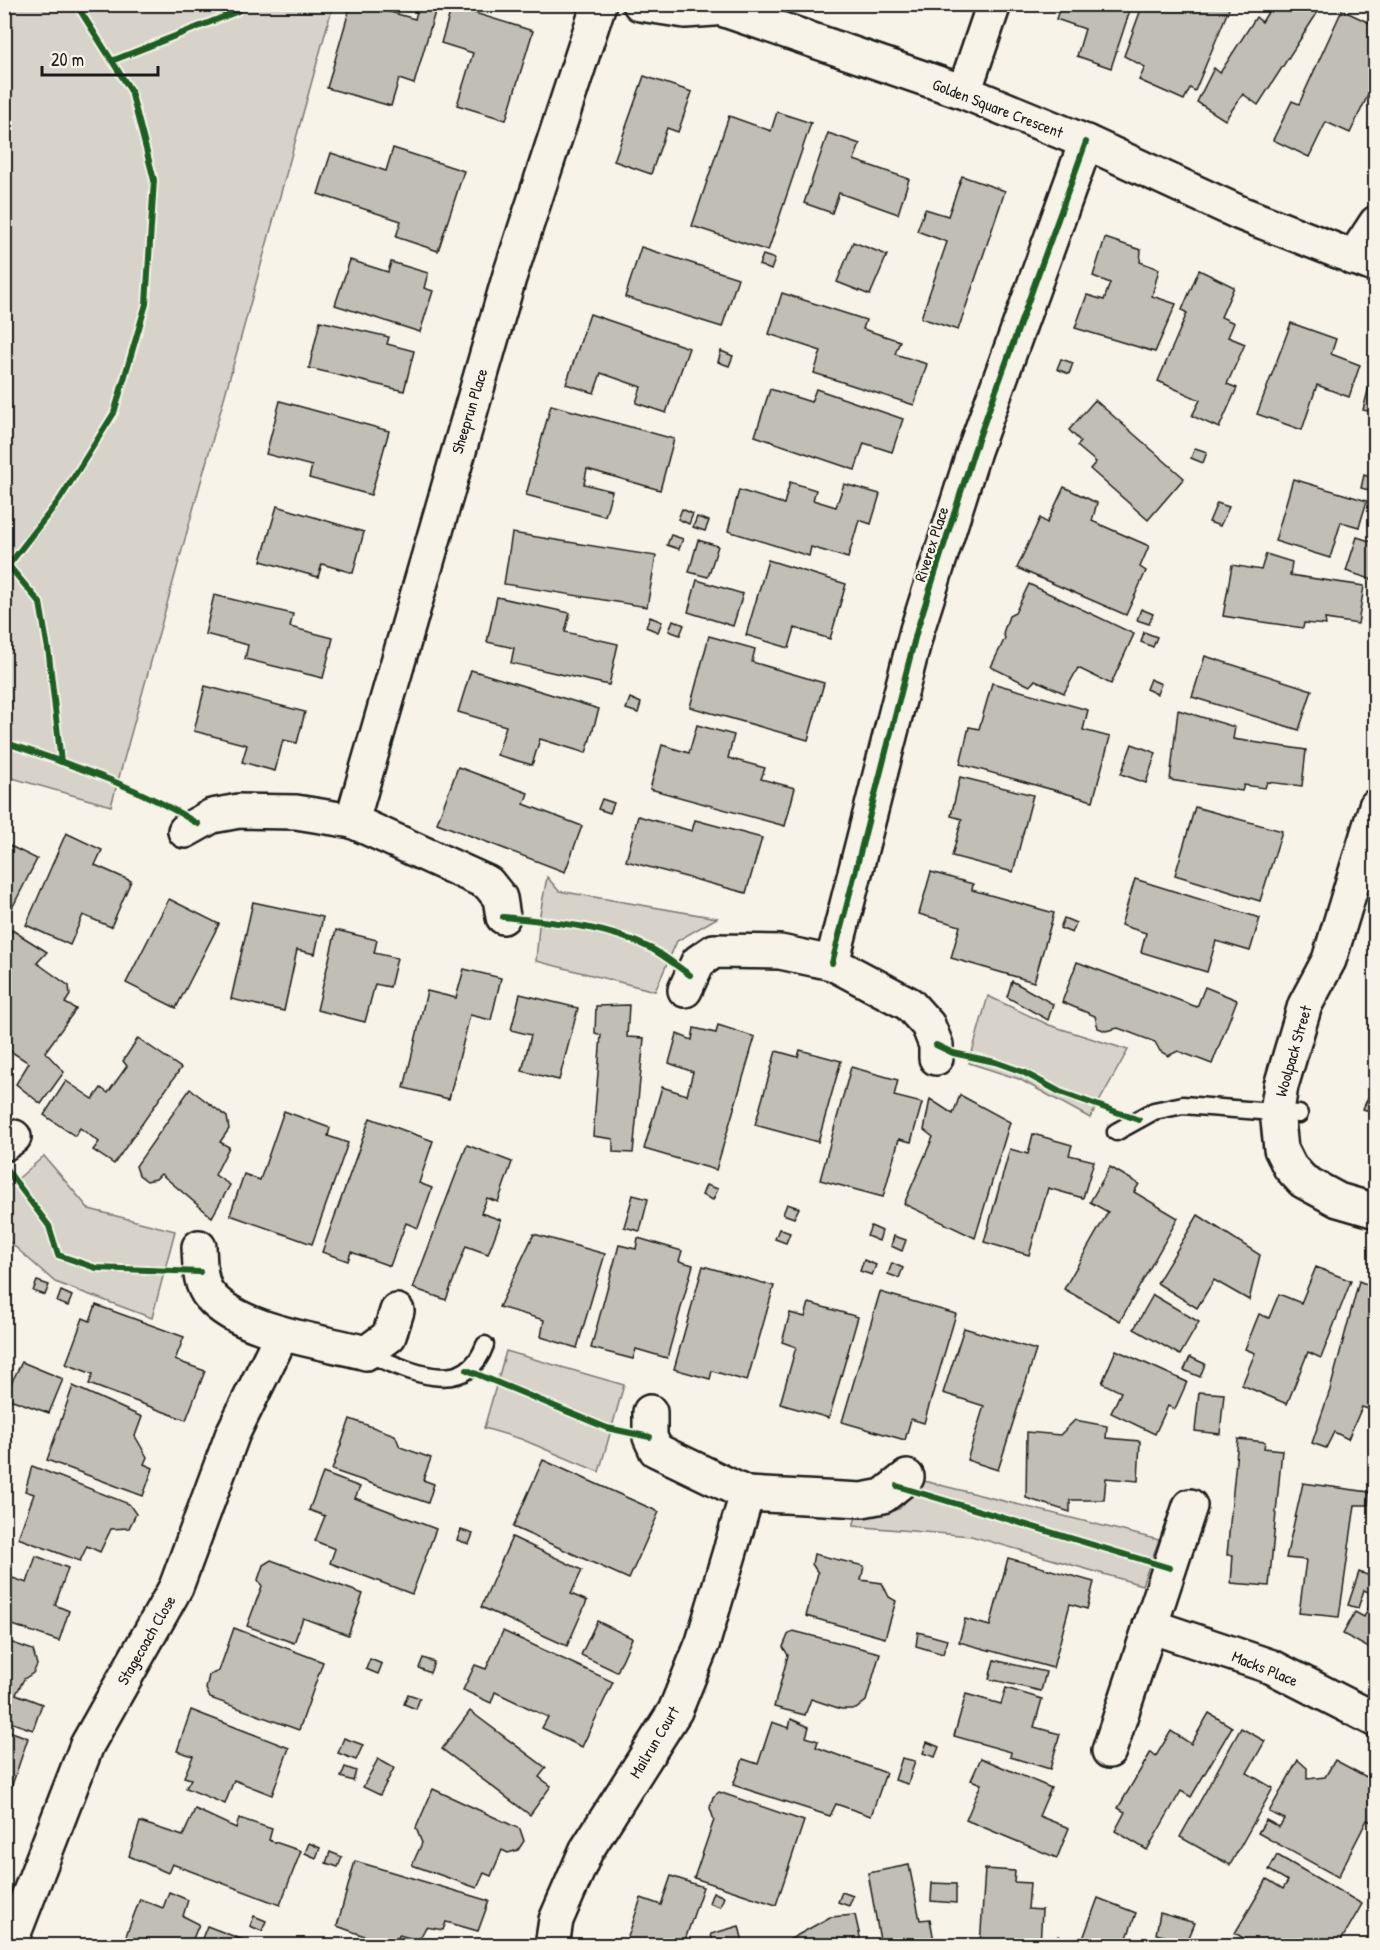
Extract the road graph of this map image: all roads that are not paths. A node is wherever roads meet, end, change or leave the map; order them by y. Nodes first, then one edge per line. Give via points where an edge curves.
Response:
1 (599, 4) edge
2 (640, 4) edge
3 (994, 4) edge
4 (710, 7) edge
5 (964, 92) junction
6 (1086, 142) junction
7 (1376, 223) edge
8 (1364, 262) edge
9 (1376, 806) edge
10 (352, 821) junction
11 (185, 831) dead end
12 (503, 917) dead end
13 (832, 963) junction
14 (685, 990) dead end
15 (936, 1058) dead end
16 (1288, 1113) junction
17 (1116, 1132) dead end
18 (1376, 1188) edge
19 (1376, 1211) edge
20 (199, 1247) dead end
21 (397, 1311) dead end
22 (282, 1334) junction
23 (485, 1345) dead end
24 (366, 1353) junction
25 (650, 1412) dead end
26 (907, 1477) dead end
27 (747, 1494) junction
28 (1190, 1506) dead end
29 (1150, 1626) junction
30 (1376, 1720) edge
31 (1109, 1751) dead end
32 (9, 1946) edge
33 (552, 1946) edge

1 - 10 street, Sheeprun Place via 500,310
2 - 4 street, Golden Square Crescent via 686,11
3 - 5 street
4 - 5 street, Golden Square Crescent
5 - 6 street, Golden Square Crescent
6 - 8 street, Golden Square Crescent via 1240,213
6 - 13 street, Riverex Place via 974,451 917,630
7 - 8 street
9 - 16 street, Woolpack Street via 1329,960 1305,1005 1281,1086
10 - 11 street via 296,812 238,811 212,816
10 - 12 street via 488,883 500,898
13 - 14 street via 780,952 714,951 698,962
13 - 15 street via 909,1004 928,1025 936,1045
16 - 17 lane, Woolpack Street via 1184,1105 1154,1111
16 - 18 street, Woolpack Street via 1305,1151 1316,1164 1340,1177
16 - 19 street, Woolpack Street via 1281,1149 1290,1167 1303,1181 1338,1200
20 - 22 street via 200,1272 210,1296 234,1314
21 - 24 street via 389,1336
22 - 24 street
22 - 32 street, Stagecoach Close via 233,1434 176,1587 87,1744
23 - 24 lane via 481,1356 462,1374 444,1379
25 - 27 street via 650,1437 656,1450
26 - 27 street via 883,1496 862,1500
27 - 33 street, Mailrun Court via 703,1642 675,1711 586,1851 556,1920
28 - 29 street
29 - 30 street, Macks Place via 1272,1667
29 - 31 street

